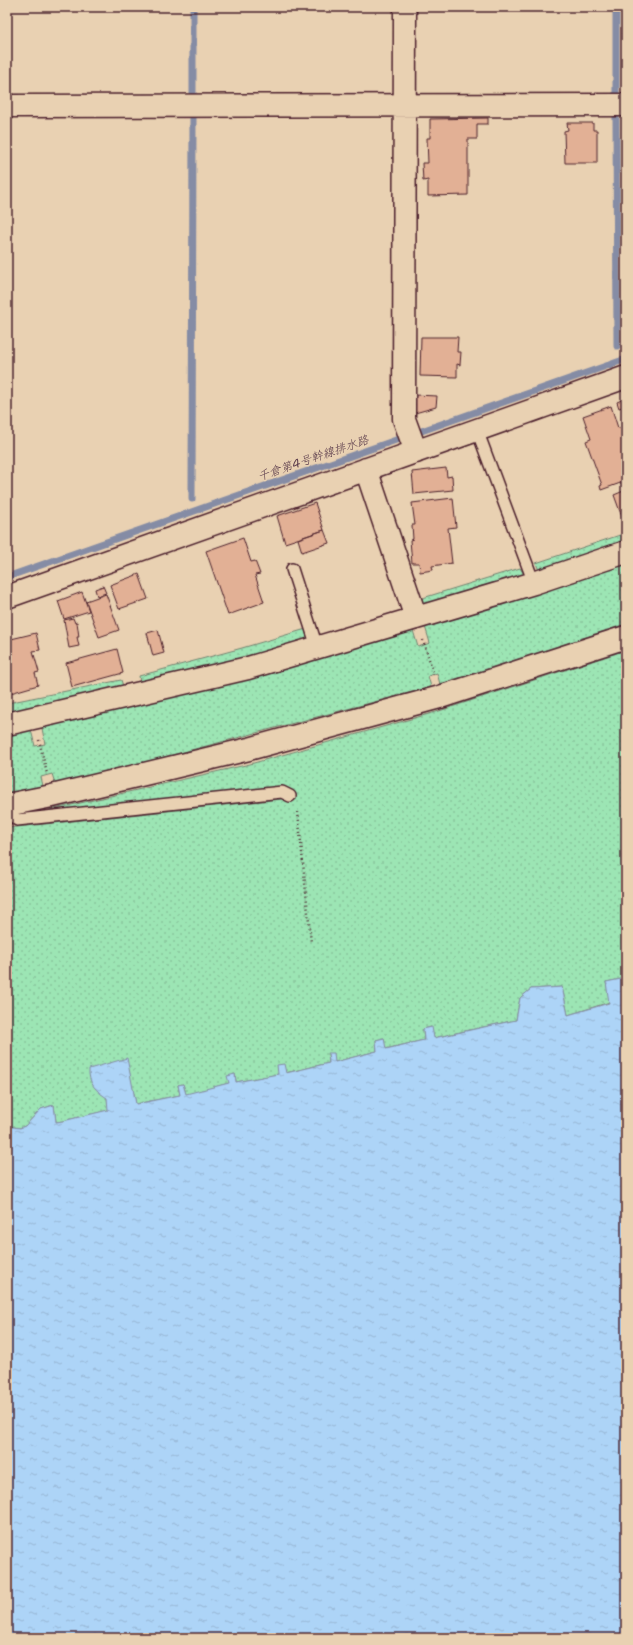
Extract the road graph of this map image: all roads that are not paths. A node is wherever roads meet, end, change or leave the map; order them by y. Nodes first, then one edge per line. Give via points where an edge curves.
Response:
1 (404, 7) edge
2 (626, 105) edge
3 (7, 106) edge
4 (405, 106) junction
5 (626, 377) edge
6 (477, 430) junction
7 (411, 439) junction
8 (366, 469) junction
9 (626, 552) edge
10 (292, 569) dead end
11 (534, 583) junction
12 (7, 597) edge
13 (416, 618) junction
14 (626, 637) edge
15 (316, 648) junction
16 (7, 724) edge
17 (290, 796) road end
18 (7, 805) edge
19 (7, 811) edge

1 - 4 street
2 - 4 street
3 - 4 street
4 - 7 street via 404,419
5 - 6 street
6 - 7 street
6 - 11 lane
7 - 8 street
8 - 12 street
8 - 13 street
9 - 11 street
10 - 15 lane
11 - 13 street
13 - 15 street
14 - 18 street via 440,697 272,742
15 - 16 street via 248,668
17 - 19 lane via 282,792 17,820

